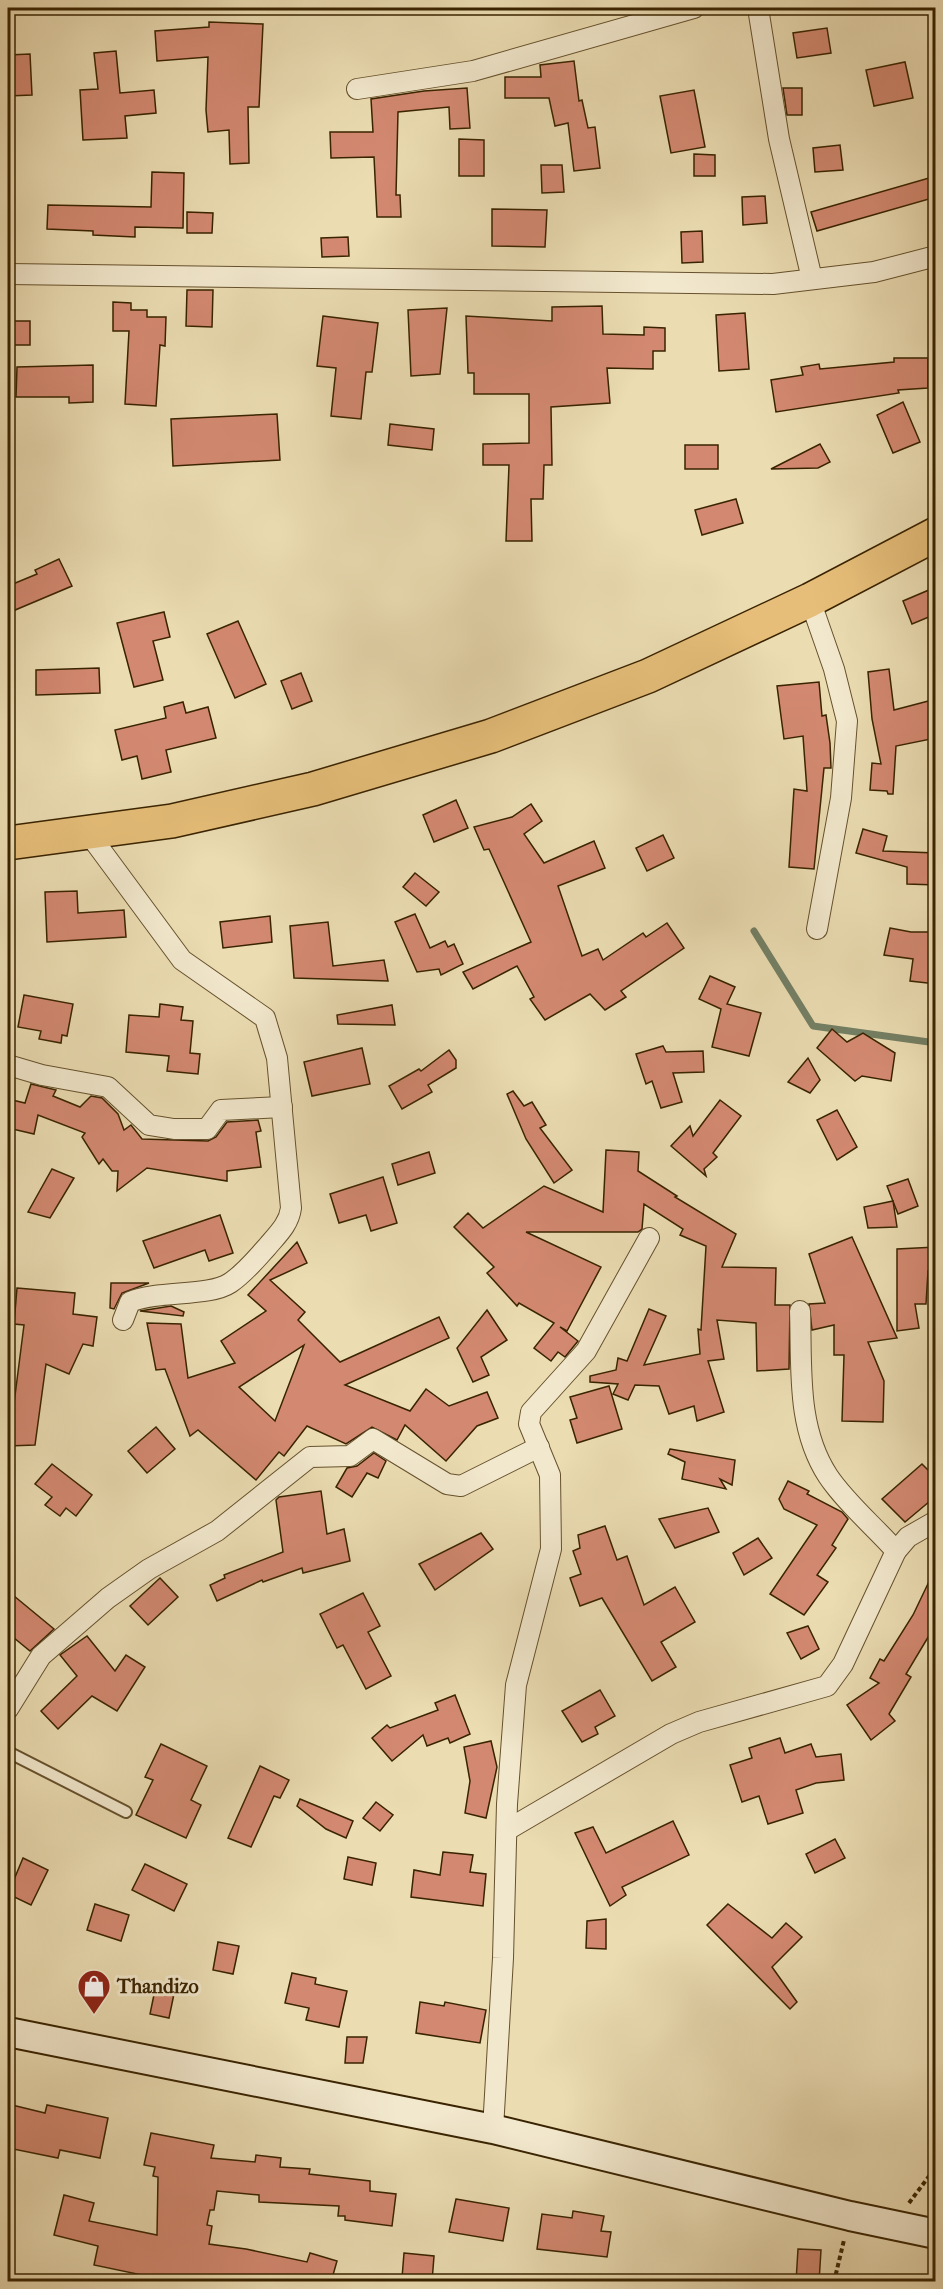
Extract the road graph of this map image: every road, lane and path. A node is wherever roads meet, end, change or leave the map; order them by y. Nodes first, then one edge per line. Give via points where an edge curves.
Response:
1 (694, 8) edge
2 (758, 8) edge
3 (357, 89) dead end
4 (936, 256) edge
5 (8, 274) edge
6 (812, 279) junction
7 (936, 534) edge
8 (810, 600) junction
9 (89, 834) junction
10 (8, 843) edge
11 (817, 929) dead end
12 (8, 1065) edge
13 (282, 1107) junction
14 (649, 1238) dead end
15 (800, 1311) dead end
16 (123, 1320) dead end
17 (539, 1447) junction
18 (936, 1521) edge
19 (896, 1551) junction
20 (8, 1707) edge
21 (8, 1752) edge
22 (126, 1812) dead end
23 (507, 1830) junction
24 (8, 2032) edge
25 (493, 2129) junction
26 (936, 2168) edge
27 (850, 2216) junction
28 (898, 2227) junction
29 (936, 2234) edge
30 (834, 2282) edge

1 - 3 street via 473,71
2 - 6 street via 779,139
4 - 6 street via 874,272
5 - 6 street via 587,283 773,284
7 - 8 highway
8 - 9 highway via 648,676 491,736 313,789 172,821
8 - 11 street via 847,721 841,798
9 - 10 highway
9 - 13 street via 182,960 266,1018 277,1058
12 - 13 street via 108,1087 136,1115 158,1127 207,1129 221,1110
13 - 16 street via 289,1220 252,1264 229,1284 146,1296 130,1302
14 - 17 street via 586,1352 531,1412 529,1424
15 - 19 street via 803,1403 812,1446 829,1477
17 - 20 street via 461,1486 447,1484 373,1439 351,1456 310,1457 217,1531 149,1569 108,1598 41,1656
17 - 23 street via 550,1475 551,1549 516,1685
18 - 19 street via 908,1537
19 - 23 street via 843,1665 827,1686 699,1722 671,1734
21 - 22 lane
23 - 25 street
24 - 25 main road
25 - 27 main road
26 - 28 path via 910,2199
27 - 28 main road
27 - 30 path
28 - 29 main road

